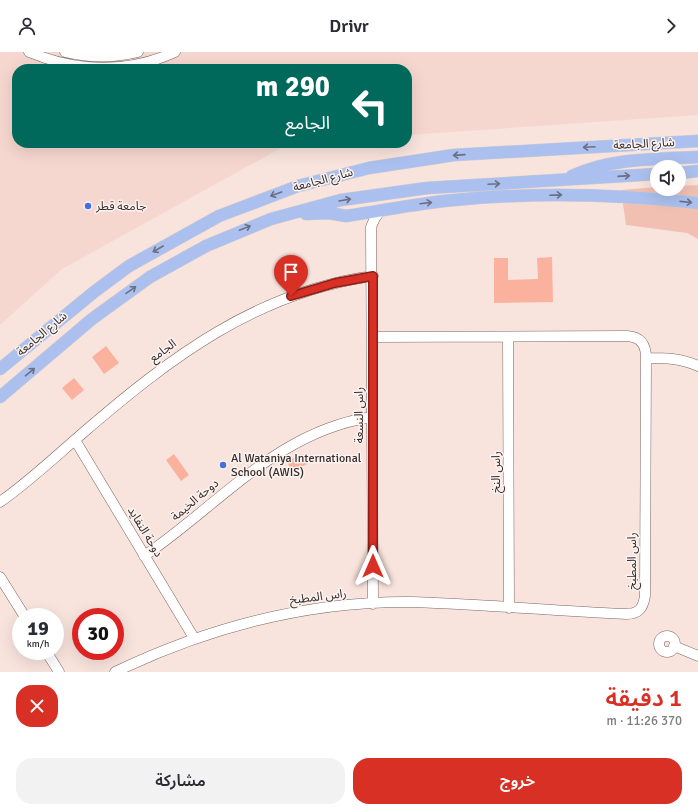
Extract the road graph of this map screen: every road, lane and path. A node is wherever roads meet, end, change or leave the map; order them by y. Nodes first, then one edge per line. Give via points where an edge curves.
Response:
1 (29, 52) edge
2 (65, 52) edge
3 (138, 52) edge
4 (174, 52) edge
5 (64, 64) edge
6 (140, 64) edge
7 (698, 141) edge
8 (698, 157) edge
9 (698, 171) edge
10 (686, 172) edge
11 (650, 174) edge
12 (564, 180) junction
13 (428, 188) junction
14 (698, 203) edge
15 (384, 210) junction
16 (293, 212) junction
17 (356, 214) junction
18 (371, 227) junction
19 (373, 276) junction
20 (373, 337) junction
21 (508, 337) junction
22 (646, 358) junction
23 (698, 366) edge
24 (0, 369) edge
25 (0, 397) edge
26 (372, 417) junction
27 (75, 440) junction
28 (0, 502) edge
29 (144, 556) junction
30 (0, 577) edge
31 (373, 604) junction
32 (19, 608) edge
33 (508, 608) junction
34 (194, 638) junction
35 (674, 646) dead end
36 (698, 656) edge
37 (52, 660) edge
38 (59, 672) edge
39 (115, 672) edge

1 - 5 street
2 - 3 street via 112,56
4 - 6 street
7 -> 24 main road, شارع الجامعة via 454,156 369,168 298,186 219,216 129,266
8 - 12 main road via 610,164
9 - 10 main road
12 -> 11 main road, شارع الجامعة
13 -> 12 main road, شارع الجامعة
13 - 15 main road
16 -> 13 main road, شارع الجامعة via 341,200
15 -> 14 main road via 456,200 569,195 612,195
15 - 17 main road
15 - 18 street via 375,218
16 - 17 main road via 342,216
25 -> 16 main road, شارع الجامعة via 92,319 150,277 189,254 236,232
17 - 18 street
18 - 19 street, راس النسعة
19 - 20 street, راس النسعة
19 - 27 street, الجامع via 335,283 291,296 213,334 148,378
20 - 21 street, راس المطبخ
20 - 26 street, راس النسعة
21 - 22 street, راس المطبخ via 632,336 644,345
21 - 33 street, راس النخ
22 - 23 street via 681,360
22 - 33 street, راس المطبخ via 646,596 642,608 635,613 626,614
26 - 29 street, دوحة الخيمة via 325,430 272,458 245,475
26 - 31 street, راس النسعة
27 - 28 street, الجامع
27 - 29 street, دوحة النفايد
29 - 34 street, دوحة النفايد
30 - 32 street
31 - 33 street, راس المطبخ via 410,602
31 - 34 street, راس المطبخ via 287,614
34 - 39 street, راس المطبخ
35 - 36 street
37 - 38 street

